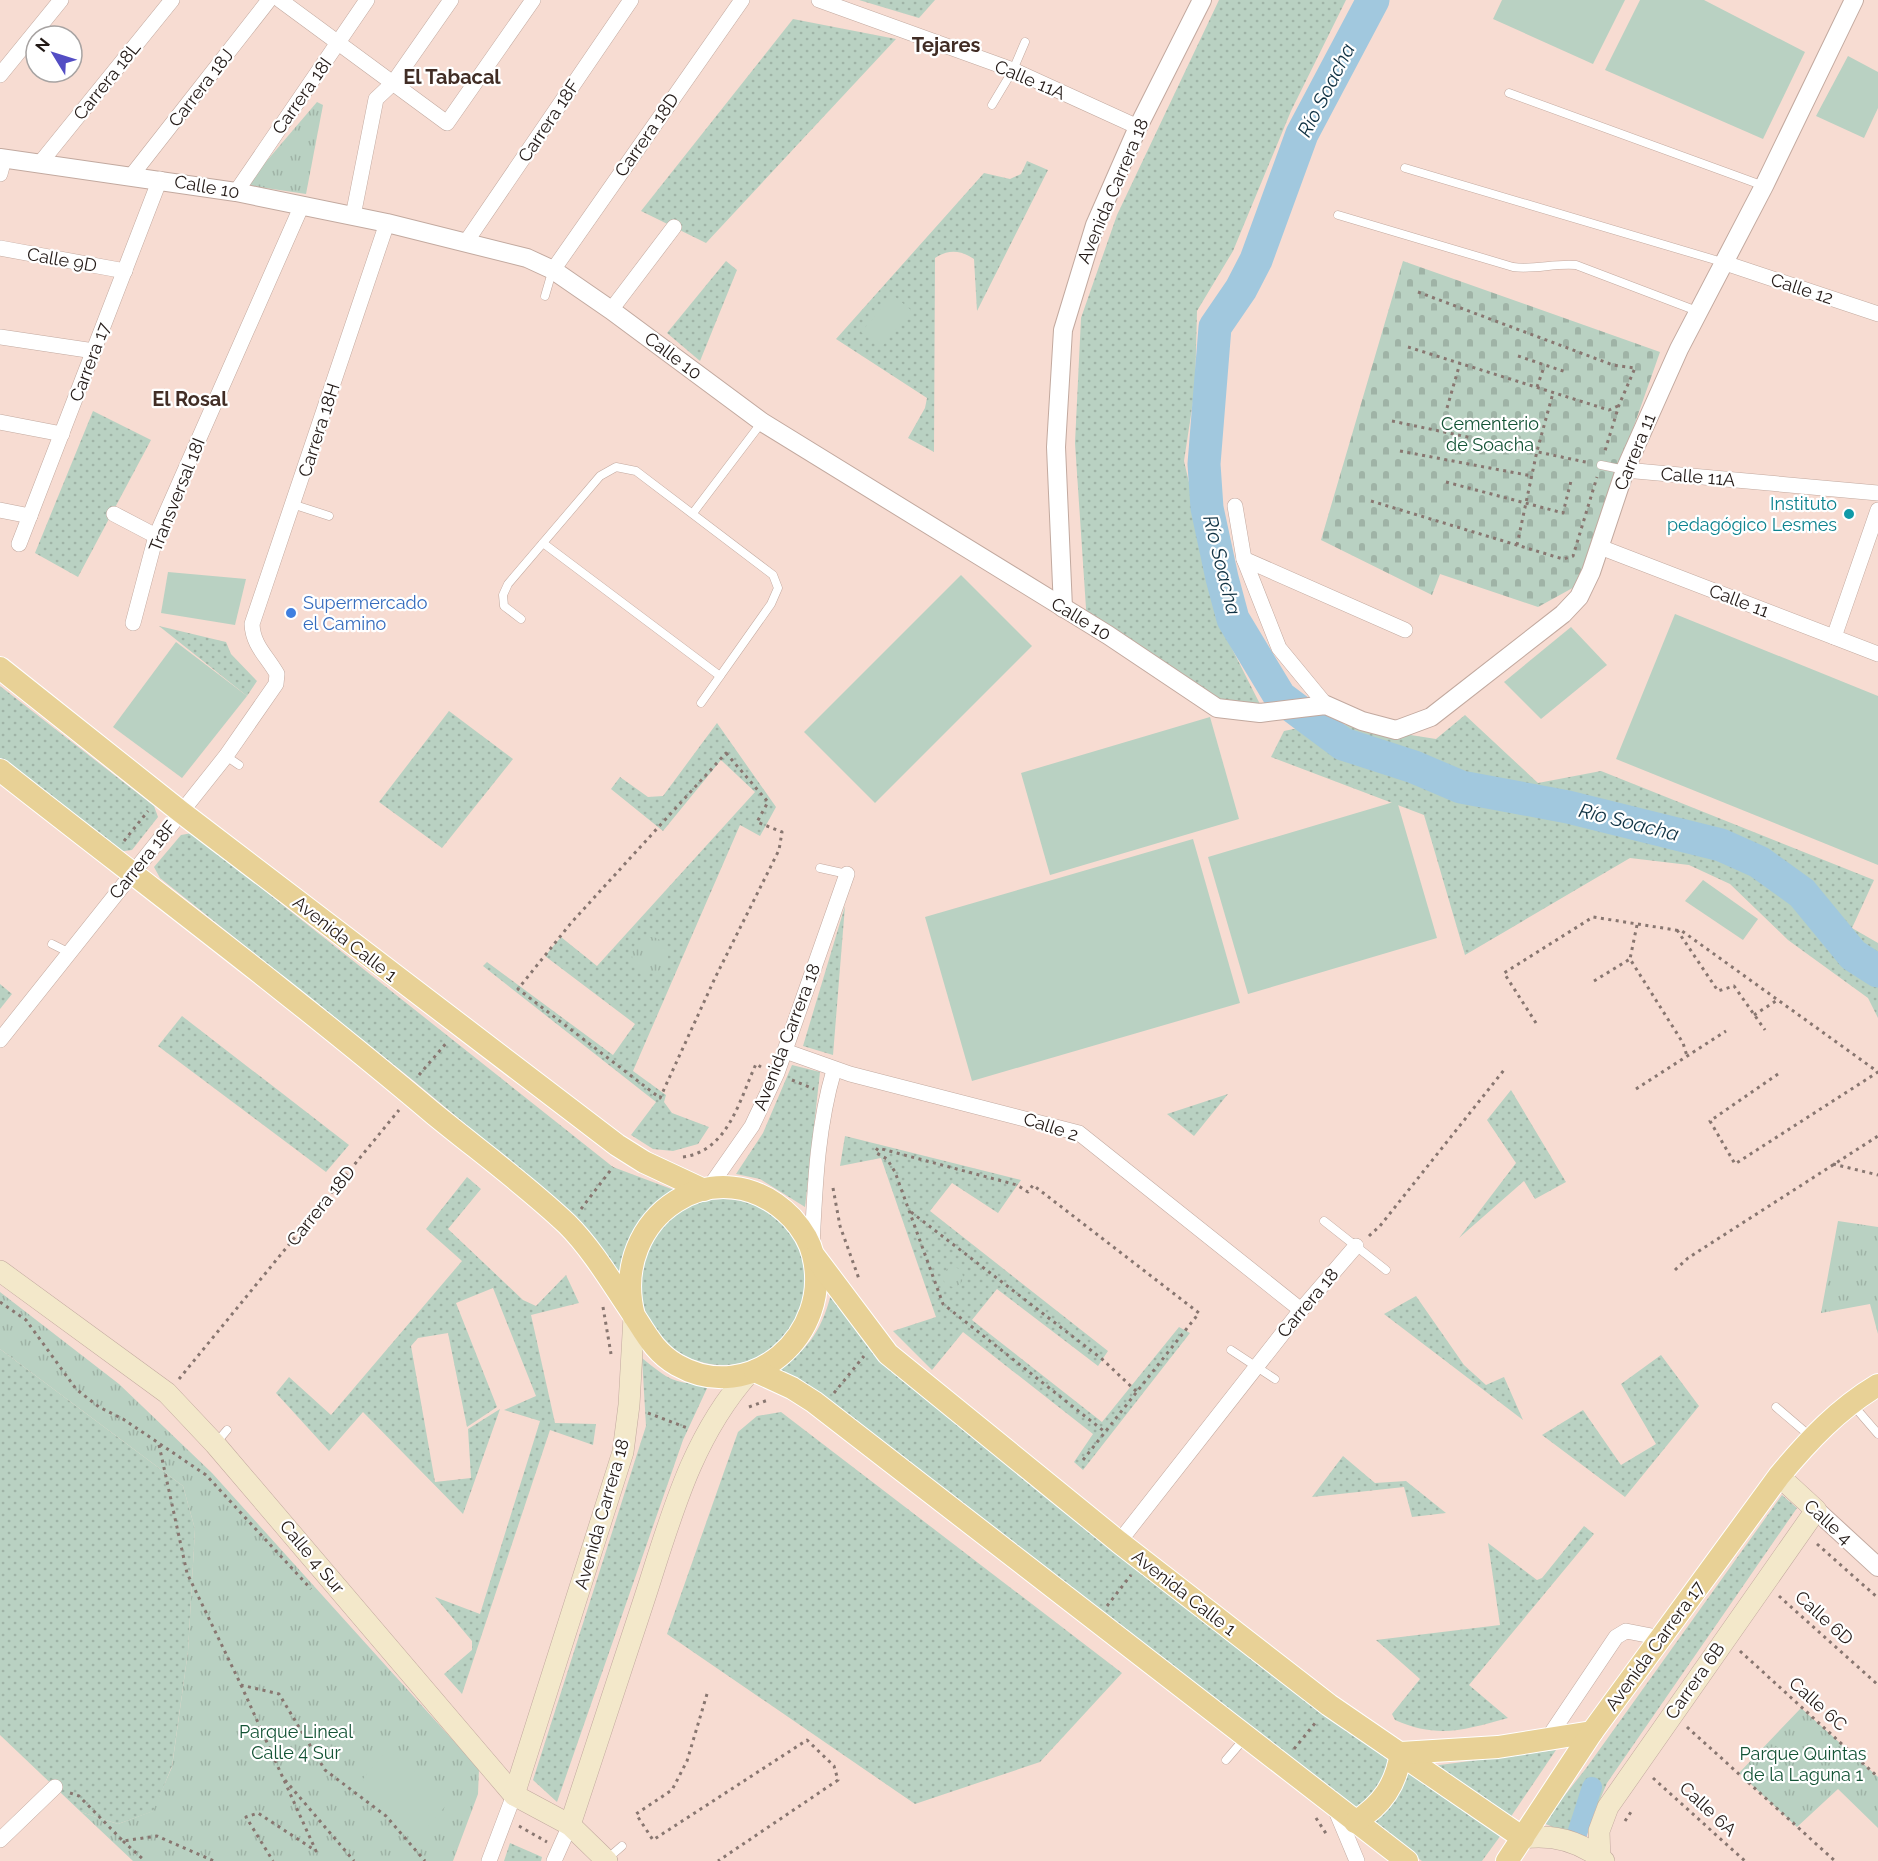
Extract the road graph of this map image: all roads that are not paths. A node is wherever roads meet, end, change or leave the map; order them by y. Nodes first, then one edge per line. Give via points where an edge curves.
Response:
1 (61, 0) edge
2 (172, 0) edge
3 (270, 0) edge
4 (280, 0) edge
5 (367, 0) edge
6 (451, 0) edge
7 (533, 0) edge
8 (631, 0) edge
9 (742, 0) edge
10 (819, 0) edge
11 (1202, 0) edge
12 (1854, 0) edge
13 (1025, 42) dead end
14 (339, 43) junction
15 (5, 57) edge
16 (1013, 70) junction
17 (0, 75) edge
18 (393, 83) junction
19 (1509, 93) dead end
20 (992, 105) dead end
21 (1138, 127) junction
22 (41, 162) junction
23 (1, 164) edge
24 (1405, 168) dead end
25 (132, 175) junction
26 (160, 179) junction
27 (1764, 186) junction
28 (236, 192) junction
29 (302, 205) junction
30 (1338, 215) dead end
31 (353, 216) junction
32 (387, 223) junction
33 (674, 227) dead end
34 (466, 242) junction
35 (0, 248) edge
36 (1725, 263) junction
37 (553, 270) junction
38 (124, 271) junction
39 (545, 296) dead end
40 (611, 310) junction
41 (1697, 311) junction
42 (1878, 314) edge
43 (0, 337) edge
44 (94, 351) junction
45 (0, 422) edge
46 (762, 422) junction
47 (62, 434) junction
48 (1601, 465) road end
49 (1625, 470) junction
50 (1878, 493) edge
51 (295, 504) junction
52 (1235, 506) dead end
53 (0, 510) edge
54 (1878, 510) edge
55 (693, 513) junction
56 (114, 514) dead end
57 (30, 516) junction
58 (329, 516) dead end
59 (156, 536) junction
60 (543, 543) junction
61 (19, 544) dead end
62 (1600, 547) junction
63 (1244, 559) junction
64 (1063, 608) junction
65 (521, 619) dead end
66 (133, 623) dead end
67 (1405, 630) dead end
68 (1834, 637) junction
69 (1878, 654) edge
70 (0, 668) edge
71 (277, 674) joint
72 (720, 676) junction
73 (701, 703) dead end
74 (1320, 705) junction
75 (226, 756) junction
76 (239, 765) dead end
77 (0, 770) edge
78 (181, 812) junction
79 (820, 868) dead end
80 (847, 874) joint
81 (133, 875) junction
82 (52, 944) dead end
83 (70, 953) junction
84 (0, 1040) edge
85 (785, 1052) junction
86 (834, 1070) junction
87 (706, 1189) junction
88 (1324, 1221) dead end
89 (1356, 1246) junction
90 (812, 1252) junction
91 (1386, 1270) dead end
92 (0, 1271) edge
93 (1301, 1310) junction
94 (634, 1316) junction
95 (1231, 1350) dead end
96 (1257, 1366) junction
97 (752, 1372) junction
98 (1275, 1379) dead end
99 (1878, 1385) edge
100 (1850, 1401) junction
101 (1776, 1407) dead end
102 (1878, 1434) edge
103 (1811, 1437) junction
104 (1779, 1476) junction
105 (1816, 1510) junction
106 (1119, 1542) junction
107 (1878, 1567) edge
108 (1662, 1638) junction
109 (1593, 1732) junction
110 (1245, 1738) junction
111 (1546, 1741) junction
112 (1401, 1753) junction
113 (1226, 1760) dead end
114 (56, 1787) road end
115 (511, 1804) junction
116 (1334, 1806) junction
117 (1355, 1822) junction
118 (570, 1825) junction
119 (1523, 1838) junction
120 (0, 1840) edge
121 (622, 1846) dead end
122 (556, 1855) edge
123 (1601, 1860) edge
124 (489, 1861) edge
125 (606, 1861) edge
126 (1357, 1861) edge
127 (1407, 1861) edge
128 (1507, 1861) edge

1 - 15 street
2 - 22 street, Carrera 18L
3 - 25 street, Carrera 18J
4 - 14 street
5 - 14 street, Carrera 18I
6 - 18 street
7 - 18 street via 447,123
8 - 34 street, Carrera 18F
9 - 37 street, Carrera 18D
10 - 16 street, Calle 11A
11 - 21 street, Avenida Carrera 18
12 - 27 street, Carrera 11
13 - 16 lane
14 - 18 street
14 - 28 street, Carrera 18I
15 - 17 street
16 - 20 lane
16 - 21 street, Calle 11A
18 - 31 street via 376,99
19 - 27 lane
21 - 64 street, Avenida Carrera 18 via 1095,225 1063,330 1056,447
22 - 23 street, Calle 10
22 - 25 street, Calle 10
24 - 36 lane
25 - 26 street, Calle 10
26 - 28 street, Calle 10
26 - 38 street, Carrera 17
27 - 36 street, Carrera 11
28 - 29 street, Calle 10
29 - 31 street, Calle 10
29 - 59 street, Transversal 18I
30 - 41 lane via 1513,267 1576,265
31 - 32 street, Calle 10
32 - 34 street, Calle 10
32 - 51 street, Carrera 18H
33 - 40 street
34 - 37 street, Calle 10 via 527,258
35 - 38 street, Calle 9D
36 - 41 street, Carrera 11
36 - 42 street, Calle 12
37 - 39 lane
37 - 40 street, Calle 10
38 - 44 street, Carrera 17
40 - 46 street, Calle 10
41 - 49 street, Carrera 11
43 - 44 street
44 - 47 street, Carrera 17
45 - 47 street
46 - 55 lane
46 - 64 street, Calle 10
47 - 57 street, Carrera 17
48 - 49 lane
49 - 50 street, Calle 11A
49 - 62 street, Carrera 11
51 - 58 lane
51 - 71 street, Carrera 18H via 252,624 252,636
52 - 63 street
53 - 57 street
54 - 68 street
55 - 60 lane via 636,471 616,467 600,476
55 - 72 lane via 773,575 778,588
56 - 59 street
57 - 61 street, Carrera 17
59 - 66 street, Transversal 18I
60 - 65 lane via 503,595 504,606
60 - 72 lane
62 - 68 street, Calle 11
62 - 74 street, Carrera 11 via 1579,597 1563,614 1431,717 1396,730
63 - 67 street
63 - 74 street via 1279,648
64 - 74 street, Calle 10 via 1217,708 1260,713
68 - 69 street, Calle 11
70 - 78 main road, Avenida Calle 1
71 - 75 street, Carrera 18F via 276,684
72 - 73 lane
75 - 76 lane
75 - 78 street, Carrera 18F
77 - 81 main road
78 - 81 street, Carrera 18F
78 - 87 main road, Avenida Calle 1 via 627,1151
79 - 80 lane
80 - 85 street, Avenida Carrera 18
81 - 83 street, Carrera 18F
81 - 94 main road via 313,1014 569,1226
82 - 83 lane
83 - 84 street, Carrera 18F
85 - 86 street, Calle 2
85 - 87 street, Avenida Carrera 18 via 752,1126
86 - 90 street via 818,1149
86 - 93 street, Calle 2 via 1079,1133
87 - 90 main road via 734,1188 759,1195 782,1208 800,1226
87 - 94 main road, Avenida Carrera 18 via 680,1198 659,1213 643,1233 632,1256 628,1281
88 - 89 lane
89 - 91 lane
89 - 93 street, Carrera 18
90 - 97 main road via 817,1284 800,1337 780,1357
90 - 106 main road, Avenida Calle 1 via 888,1354
92 - 115 main road, Calle 4 Sur via 221,1437
93 - 96 street, Carrera 18
94 - 97 main road via 645,1337 678,1366 721,1377
94 - 115 main road, Avenida Carrera 18 via 623,1452
95 - 96 lane
96 - 98 lane
96 - 106 street, Carrera 18
97 - 110 main road via 792,1388 822,1408
97 - 118 main road via 728,1396 704,1434 678,1497
99 - 100 main road, Avenida Carrera 17
100 - 102 lane
100 - 103 main road, Avenida Carrera 17
101 - 103 lane
103 - 104 main road, Avenida Carrera 17
104 - 105 main road, Calle 4
104 - 108 main road, Avenida Carrera 17
105 - 107 street, Calle 4
105 - 123 main road, Carrera 6B via 1608,1807 1599,1831
106 - 112 main road, Avenida Calle 1 via 1329,1705
108 - 109 main road, Avenida Carrera 17
108 - 111 street via 1626,1632 1616,1637
109 - 111 main road
109 - 119 main road, Avenida Carrera 17
110 - 113 lane
110 - 116 main road
111 - 112 main road
112 - 117 main road via 1399,1770 1383,1801
112 - 119 main road, Avenida Calle 1
114 - 120 street
115 - 118 main road, Calle 4 Sur
115 - 124 street, Avenida Carrera 18
116 - 117 main road
116 - 126 street
117 - 127 main road
118 - 122 street
118 - 125 main road, Calle 4 Sur
119 - 123 main road via 1572,1842
119 - 128 main road, Avenida Carrera 17
121 - 125 lane

